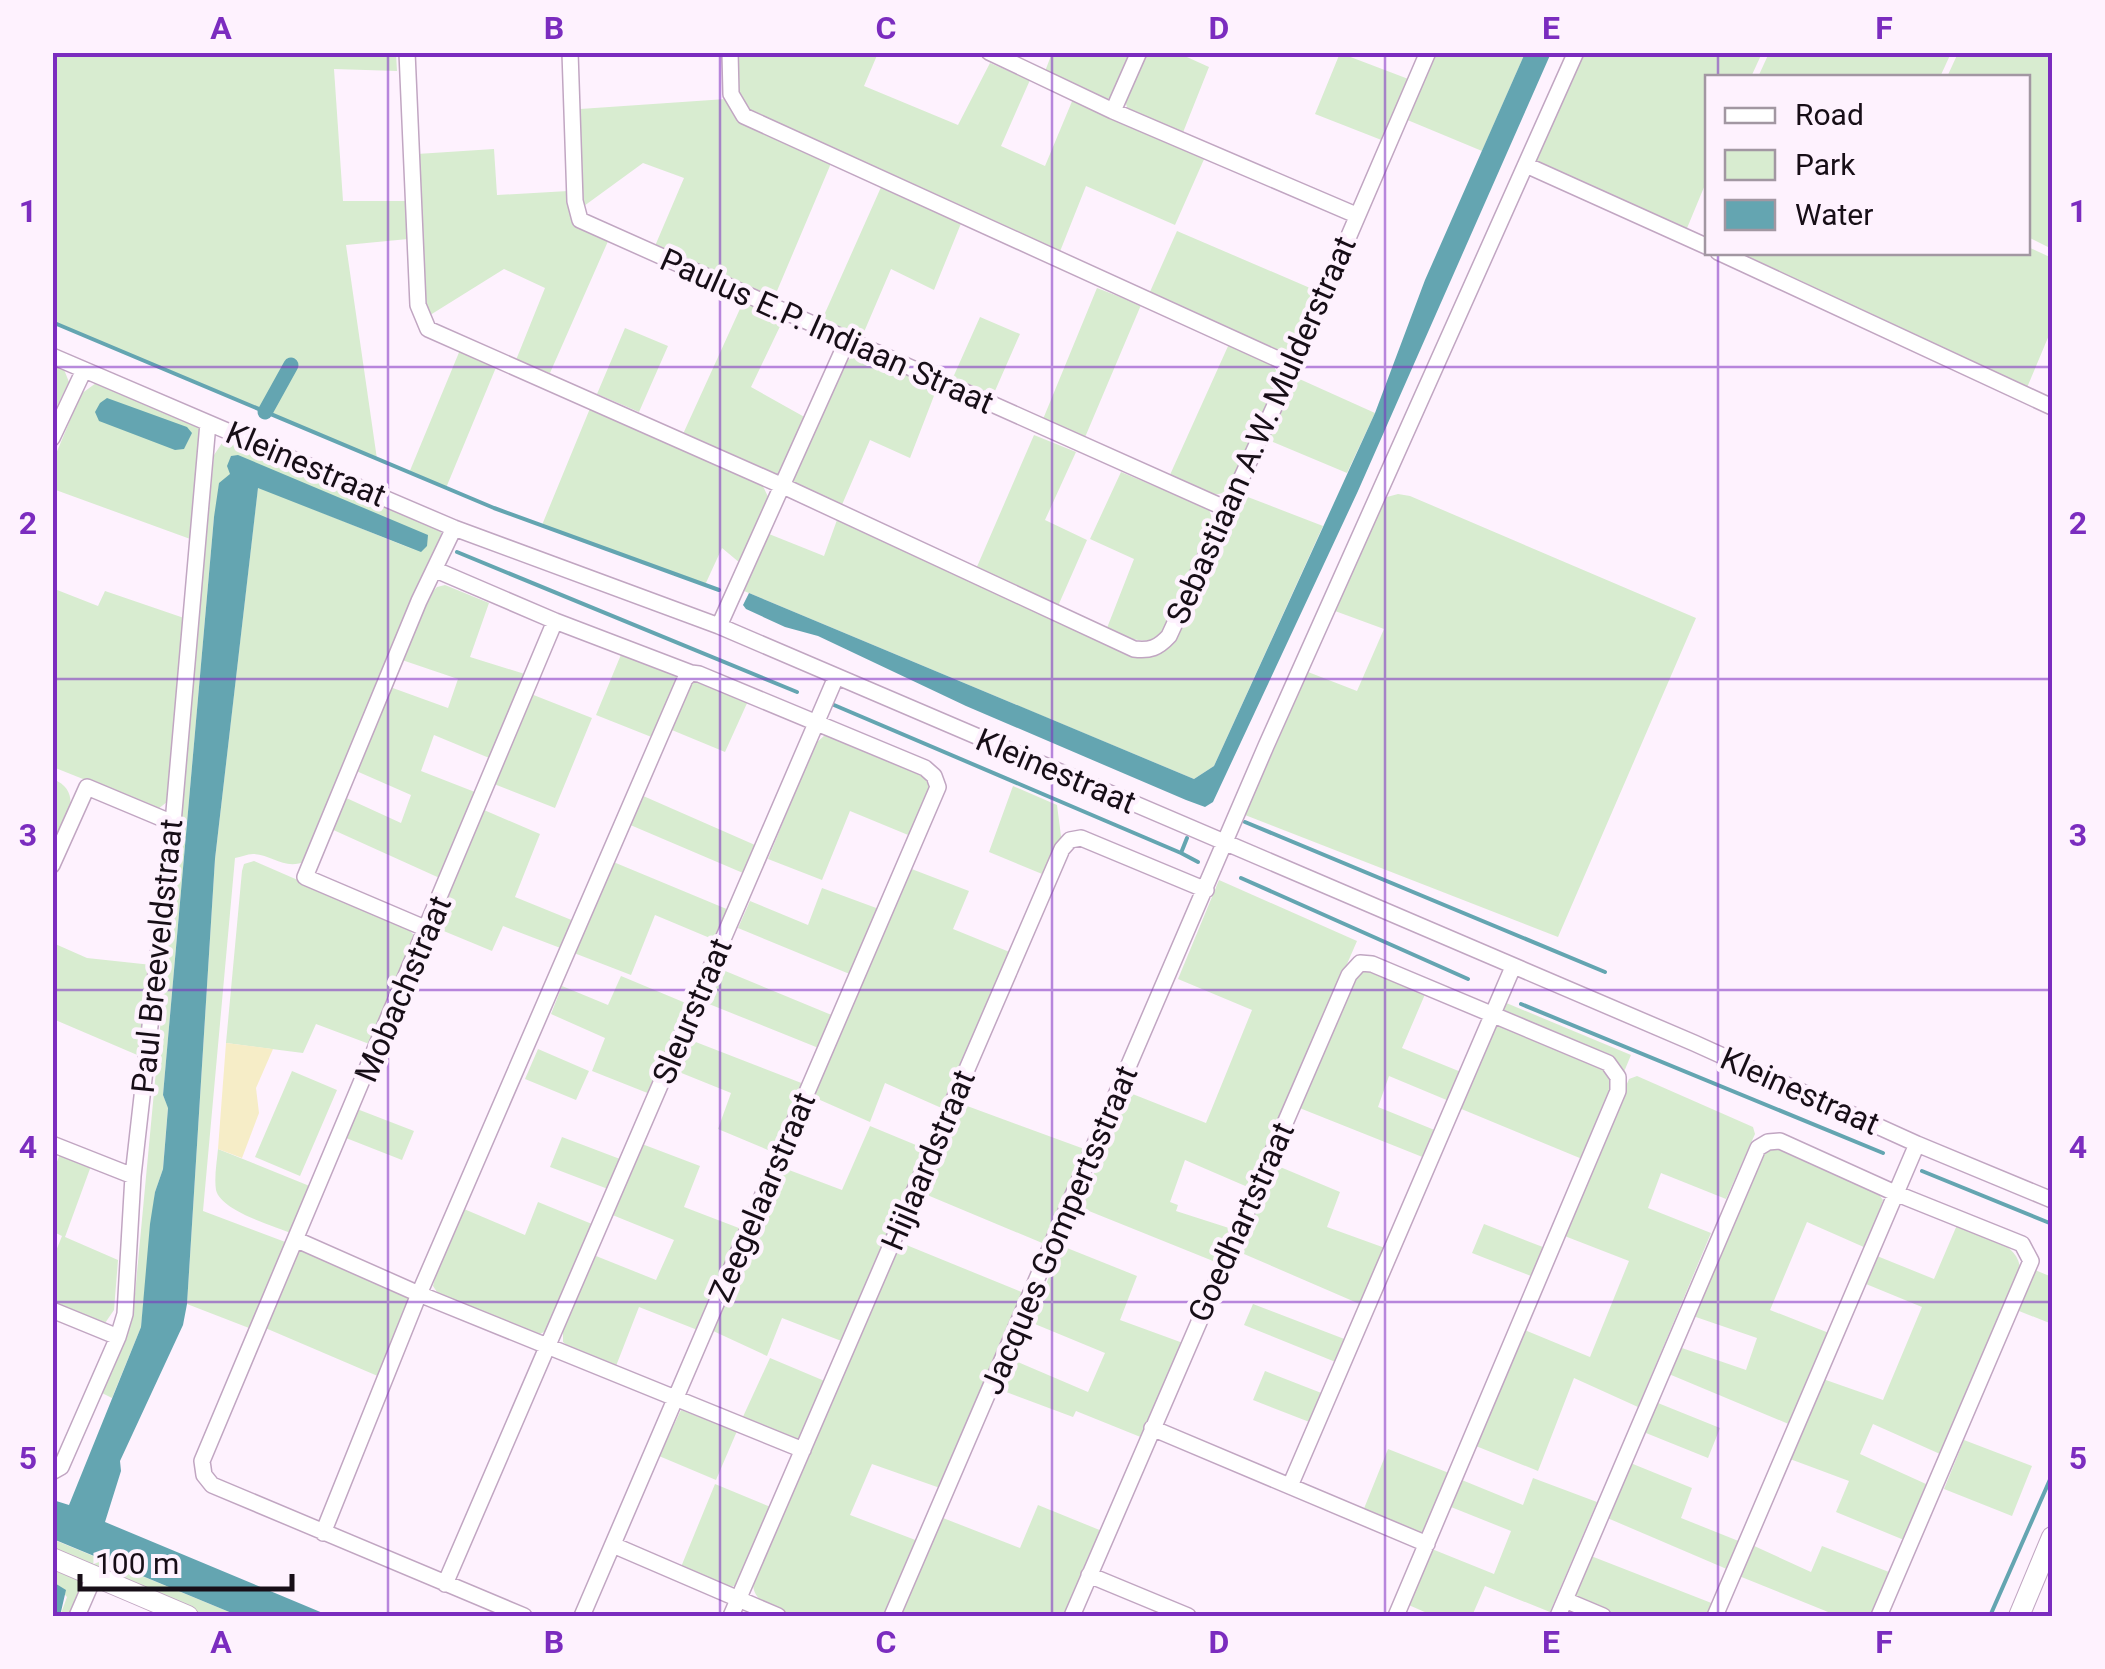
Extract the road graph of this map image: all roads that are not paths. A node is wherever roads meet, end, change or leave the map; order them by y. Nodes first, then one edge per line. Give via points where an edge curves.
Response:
1 (408, 52) edge
2 (570, 52) edge
3 (730, 52) edge
4 (989, 52) edge
5 (1140, 52) edge
6 (1428, 52) edge
7 (1576, 52) edge
8 (1113, 111) junction
9 (1526, 165) junction
10 (1356, 215) junction
11 (1705, 247) edge
12 (1724, 255) edge
13 (847, 341) junction
14 (52, 356) edge
15 (1293, 366) junction
16 (84, 370) junction
17 (2052, 407) edge
18 (208, 422) junction
19 (52, 438) edge
20 (783, 486) junction
21 (1228, 509) junction
22 (454, 528) junction
23 (436, 570) junction
24 (555, 621) junction
25 (719, 626) junction
26 (690, 674) junction
27 (836, 677) junction
28 (816, 723) junction
29 (172, 823) junction
30 (1224, 843) junction
31 (52, 866) edge
32 (1206, 890) junction
33 (428, 929) junction
34 (1513, 967) junction
35 (1492, 1016) junction
36 (52, 1144) edge
37 (1917, 1144) junction
38 (133, 1176) junction
39 (1895, 1193) junction
40 (2052, 1200) edge
41 (297, 1240) junction
42 (420, 1294) junction
43 (52, 1310) edge
44 (118, 1337) junction
45 (548, 1346) junction
46 (675, 1400) junction
47 (1152, 1428) junction
48 (803, 1450) junction
49 (52, 1472) edge
50 (1290, 1486) junction
51 (323, 1533) junction
52 (2052, 1537) edge
53 (1428, 1544) junction
54 (613, 1545) junction
55 (52, 1558) edge
56 (1089, 1575) junction
57 (94, 1577) junction
58 (445, 1584) junction
59 (738, 1600) junction
60 (1564, 1600) junction
61 (77, 1616) edge
62 (188, 1616) edge
63 (524, 1616) edge
64 (582, 1616) edge
65 (731, 1616) edge
66 (778, 1616) edge
67 (892, 1616) edge
68 (1072, 1616) edge
69 (1188, 1616) edge
70 (1396, 1616) edge
71 (1558, 1616) edge
72 (1603, 1616) edge
73 (1715, 1616) edge
74 (1880, 1616) edge
75 (2019, 1616) edge

1 - 20 street via 418,305 428,329
2 - 13 street, Paulus E.P. Indiaan Straat via 580,220
3 - 15 street via 731,94 744,116
4 - 8 street
5 - 8 street
6 - 10 street, Sebastiaan A.W. Mulderstraat
7 - 9 street, Jacques Gompertsstraat
8 - 10 street
9 - 11 street
9 - 30 street, Jacques Gompertsstraat
10 - 15 street, Sebastiaan A.W. Mulderstraat
12 - 17 street
13 - 20 street
13 - 21 street, Paulus E.P. Indiaan Straat
14 - 16 street, Kleinestraat
15 - 21 street, Sebastiaan A.W. Mulderstraat
16 - 18 street, Kleinestraat
16 - 19 street
18 - 22 street, Kleinestraat
18 - 29 street, Paul Breeveldstraat
20 - 21 street, Sebastiaan A.W. Mulderstraat via 1147,651 1169,636
20 - 25 street
22 - 23 street
22 - 25 street, Kleinestraat
23 - 24 street
23 - 33 street via 305,877
24 - 26 street
24 - 33 street, Mobachstraat
25 - 27 street, Kleinestraat
26 - 28 street
26 - 42 street
27 - 28 street, Sleurstraat
27 - 30 street, Kleinestraat
28 - 45 street, Sleurstraat
28 - 46 street, Zeegelaarstraat via 925,768 938,787
29 - 31 street via 88,786
29 - 38 street, Paul Breeveldstraat
30 - 32 street, Jacques Gompertsstraat
30 - 34 street, Kleinestraat
32 - 48 street, Hijlaardstraat via 1081,838 1062,849
32 - 67 street, Jacques Gompertsstraat
33 - 41 street, Mobachstraat
34 - 35 street
34 - 37 street, Kleinestraat
35 - 47 street, Goedhartstraat via 1372,964 1360,964 1349,975
35 - 50 street
35 - 53 street, Goedhartstraat via 1608,1063 1618,1090
36 - 38 street
37 - 39 street
37 - 40 street, Kleinestraat
38 - 44 street, Paul Breeveldstraat
39 - 60 street via 1780,1141 1758,1148
39 - 73 street
39 - 74 street via 2022,1244 2031,1261
41 - 42 street
41 - 51 street, Mobachstraat via 202,1462 212,1485
42 - 45 street
42 - 51 street
43 - 44 street
44 - 49 street, Paul Breeveldstraat via 61,1467
45 - 46 street
45 - 58 street, Sleurstraat
46 - 48 street
46 - 54 street, Zeegelaarstraat
47 - 50 street
47 - 56 street, Goedhartstraat
48 - 59 street, Hijlaardstraat
50 - 53 street
51 - 58 street
52 - 75 street
53 - 70 street, Goedhartstraat
54 - 59 street
54 - 64 street, Zeegelaarstraat
55 - 57 street
56 - 68 street, Goedhartstraat
56 - 69 street
57 - 61 street
57 - 62 street
58 - 63 street
59 - 65 street, Hijlaardstraat
59 - 66 street
60 - 71 street
60 - 72 street

